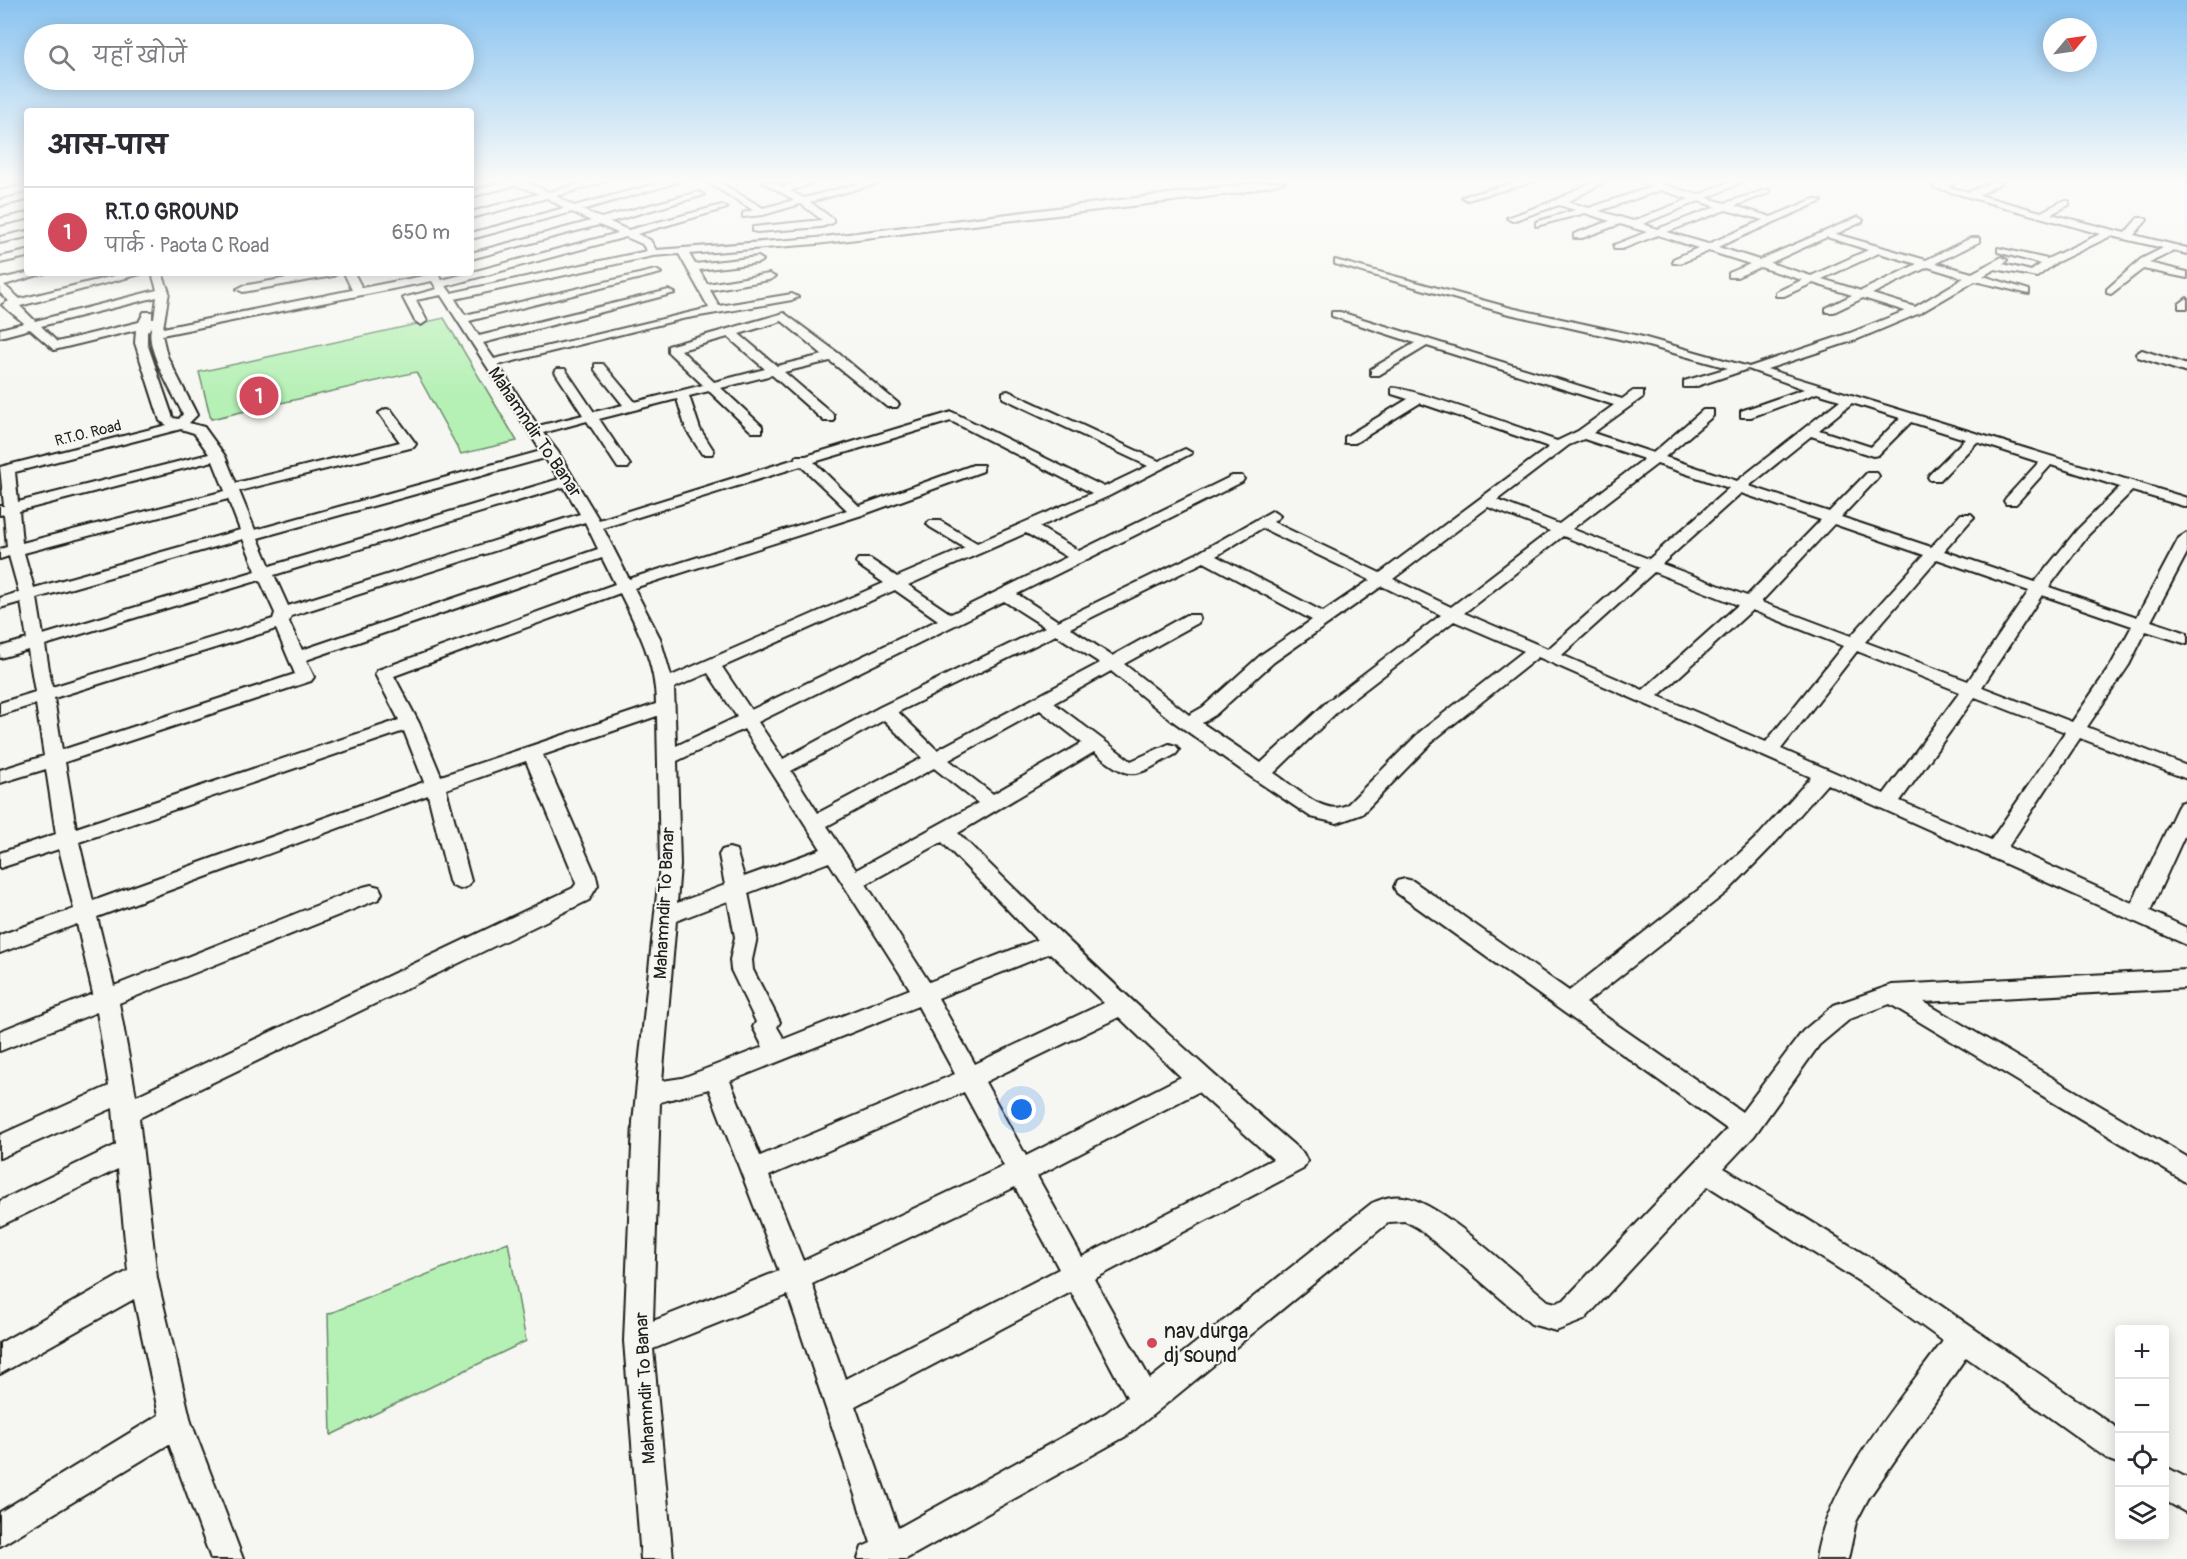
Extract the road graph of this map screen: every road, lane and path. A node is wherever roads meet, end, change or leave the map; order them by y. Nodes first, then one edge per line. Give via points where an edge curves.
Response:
1 (24, 255) edge
2 (549, 255) edge
3 (558, 255) edge
4 (645, 255) edge
5 (684, 255) edge
6 (1691, 255) edge
7 (1732, 255) edge
8 (1781, 255) edge
9 (1866, 255) edge
10 (1898, 255) edge
11 (1945, 255) edge
12 (2063, 255) edge
13 (2160, 255) edge
14 (1999, 258) junction
15 (0, 260) edge
16 (758, 260) dead end
17 (1677, 261) dead end
18 (1339, 262) dead end
19 (2050, 262) junction
20 (1927, 263) junction
21 (1761, 264) junction
22 (2141, 265) junction
23 (692, 268) junction
24 (573, 270) junction
25 (656, 273) dead end
26 (474, 275) edge
27 (1733, 275) dead end
28 (2187, 275) edge
29 (27, 276) edge
30 (127, 276) edge
31 (146, 276) edge
32 (157, 276) edge
33 (241, 276) edge
34 (324, 276) edge
35 (350, 276) edge
36 (470, 276) edge
37 (769, 277) dead end
38 (1973, 277) junction
39 (1814, 280) junction
40 (0, 282) edge
41 (440, 284) edge
42 (0, 287) edge
43 (704, 288) junction
44 (2110, 291) dead end
45 (358, 292) junction
46 (2025, 292) dead end
47 (157, 293) junction
48 (669, 293) dead end
49 (1780, 294) dead end
50 (1863, 295) junction
51 (792, 297) dead end
52 (245, 302) junction
53 (10, 304) edge
54 (716, 310) junction
55 (1830, 310) dead end
56 (1916, 311) junction
57 (1335, 314) dead end
58 (463, 319) junction
59 (421, 321) dead end
60 (32, 325) junction
61 (154, 325) junction
62 (730, 332) junction
63 (0, 333) edge
64 (475, 341) junction
65 (1425, 342) junction
66 (2142, 354) dead end
67 (834, 356) junction
68 (489, 364) junction
69 (599, 367) dead end
70 (1739, 367) junction
71 (1754, 369) junction
72 (2187, 369) edge
73 (774, 371) junction
74 (561, 372) dead end
75 (1375, 372) dead end
76 (1689, 384) dead end
77 (712, 388) junction
78 (1815, 389) junction
79 (1397, 391) dead end
80 (1638, 394) dead end
81 (682, 395) junction
82 (1008, 395) dead end
83 (1419, 398) junction
84 (1848, 400) junction
85 (892, 404) dead end
86 (1624, 404) junction
87 (632, 407) junction
88 (386, 412) dead end
89 (1708, 413) dead end
90 (1746, 414) dead end
91 (590, 417) junction
92 (829, 418) dead end
93 (1908, 418) junction
94 (180, 424) junction
95 (757, 429) dead end
96 (537, 430) junction
97 (1808, 431) junction
98 (1583, 434) junction
99 (1973, 438) junction
100 (1350, 440) dead end
101 (1559, 446) junction
102 (707, 450) dead end
103 (550, 452) junction
104 (1185, 453) dead end
105 (218, 456) junction
106 (1655, 458) junction
107 (802, 459) junction
108 (2047, 461) junction
109 (623, 465) dead end
110 (1159, 466) junction
111 (978, 468) dead end
112 (4, 470) edge
113 (1872, 476) dead end
114 (1935, 477) dead end
115 (1237, 479) dead end
116 (569, 481) junction
117 (1740, 486) junction
118 (2129, 486) junction
119 (232, 491) junction
120 (1104, 493) junction
121 (1485, 501) junction
122 (2011, 501) dead end
123 (2187, 503) edge
124 (5, 510) edge
125 (857, 512) junction
126 (1966, 517) dead end
127 (1834, 518) junction
128 (592, 521) junction
129 (935, 524) dead end
130 (1028, 527) junction
131 (1560, 532) junction
132 (249, 534) junction
133 (2187, 538) edge
134 (977, 549) junction
135 (607, 551) junction
136 (7, 552) edge
137 (1936, 553) junction
138 (1204, 556) junction
139 (1077, 557) junction
140 (864, 562) dead end
141 (1652, 566) junction
142 (265, 574) junction
143 (1379, 578) junction
144 (896, 585) junction
145 (625, 586) junction
146 (2039, 588) junction
147 (1005, 594) junction
148 (28, 595) junction
149 (0, 603) edge
150 (1749, 604) junction
151 (1453, 614) junction
152 (282, 618) junction
153 (1192, 619) dead end
154 (1323, 619) junction
155 (949, 620) junction
156 (2144, 624) junction
157 (1059, 629) junction
158 (2187, 639) edge
159 (35, 643) junction
160 (1853, 645) junction
161 (0, 653) edge
162 (1543, 653) junction
163 (296, 658) junction
164 (1112, 663) junction
165 (712, 666) junction
166 (666, 685) junction
167 (1971, 690) junction
168 (44, 696) junction
169 (1645, 698) junction
170 (1041, 702) junction
171 (666, 707) junction
172 (0, 709) edge
173 (886, 711) junction
174 (746, 718) junction
175 (410, 723) junction
176 (1188, 723) junction
177 (2077, 731) junction
178 (1094, 744) junction
179 (1169, 750) dead end
180 (1769, 751) junction
181 (532, 753) junction
182 (668, 758) junction
183 (935, 759) junction
184 (53, 760) junction
185 (779, 769) junction
186 (2187, 773) edge
187 (1261, 774) junction
188 (1824, 776) junction
189 (0, 777) edge
190 (435, 785) junction
191 (991, 803) junction
192 (1888, 803) junction
193 (2187, 808) edge
194 (814, 824) junction
195 (944, 832) junction
196 (67, 837) junction
197 (1995, 850) junction
198 (833, 852) junction
199 (729, 855) dead end
200 (0, 861) edge
201 (460, 881) dead end
202 (852, 882) junction
203 (1405, 888) dead end
204 (734, 891) junction
205 (371, 892) dead end
206 (87, 911) junction
207 (2137, 915) junction
208 (665, 916) junction
209 (2187, 937) edge
210 (1054, 942) junction
211 (0, 944) edge
212 (2187, 979) edge
213 (924, 994) junction
214 (1892, 994) junction
215 (106, 998) junction
216 (1570, 1003) junction
217 (1122, 1005) junction
218 (0, 1041) edge
219 (778, 1051) junction
220 (716, 1076) junction
221 (970, 1078) junction
222 (1200, 1079) junction
223 (648, 1094) junction
224 (124, 1102) junction
225 (1745, 1128) junction
226 (0, 1147) edge
227 (129, 1151) junction
228 (753, 1171) junction
229 (1021, 1171) junction
230 (1706, 1171) junction
231 (2187, 1171) edge
232 (0, 1214) edge
233 (1077, 1275) junction
234 (143, 1278) junction
235 (796, 1278) junction
236 (1962, 1338) junction
237 (638, 1341) junction
238 (0, 1359) edge
239 (837, 1399) junction
240 (1146, 1402) junction
241 (176, 1422) junction
242 (2115, 1445) edge
243 (2169, 1484) edge
244 (2187, 1497) edge
245 (0, 1530) edge
246 (882, 1556) edge
247 (227, 1559) edge
248 (657, 1559) edge
249 (1832, 1559) edge

1 - 15 street
2 - 26 street
3 - 24 street
4 - 24 street
5 - 23 street
6 - 17 street
7 - 21 street
8 - 21 street
9 - 39 street
10 - 20 street
11 - 20 street
12 - 19 street
13 - 22 street
14 - 19 street
14 - 19 street via 2033,275
14 - 38 street
16 - 23 street
18 - 70 street via 1509,311
20 - 38 street
20 - 50 street
21 - 27 street
21 - 39 street
22 - 28 street
22 - 44 street
23 - 43 street
24 - 41 street
25 - 58 street
29 - 40 street
30 - 53 street
31 - 47 street
32 - 47 street
33 - 52 street
34 - 52 street
35 - 45 street
36 - 41 street
37 - 43 street
38 - 46 street
38 - 56 street
39 - 49 street
39 - 50 street
41 - 45 street
41 - 58 street, Mahamndir To Banar
41 - 59 street via 409,298
42 - 53 street
43 - 54 street
45 - 52 street
47 - 60 street
47 - 61 street
48 - 64 street
50 - 55 street
50 - 56 street
51 - 54 street
52 - 61 street
53 - 60 street
54 - 68 street
56 - 71 street
57 - 65 street
58 - 64 street, Mahamndir To Banar
60 - 61 street via 54,346
60 - 63 street
61 - 94 street via 161,356 190,415
61 - 94 street via 141,332 141,343 167,421
62 - 67 street via 784,316
62 - 73 street
62 - 77 street via 672,349
64 - 68 street, Mahamndir To Banar
65 - 75 street
65 - 86 street
66 - 72 street
67 - 73 street
67 - 85 street
68 - 96 street, Mahamndir To Banar
69 - 87 street
70 - 71 street
70 - 76 street
71 - 78 street
73 - 77 street
73 - 92 street
74 - 91 street
77 - 81 street
77 - 95 street
78 - 84 street
78 - 90 street
79 - 83 street
80 - 86 street
81 - 87 street
81 - 102 street via 693,429
82 - 110 street
83 - 100 street
83 - 101 street
84 - 93 street
84 - 97 street
86 - 98 street
87 - 91 street
88 - 119 street via 409,444
89 - 106 street
91 - 96 street
91 - 109 street
93 - 97 street via 1873,452
93 - 99 street
94 - 105 street via 200,430
94 - 112 street, R.T.O. Road
96 - 103 street, Mahamndir To Banar
97 - 117 street
98 - 101 street
98 - 106 street
99 - 108 street
99 - 114 street
101 - 121 street
103 - 116 street, Mahamndir To Banar
103 - 132 street
104 - 110 street
105 - 119 street
105 - 124 street
106 - 117 street
106 - 131 street
107 - 120 street via 952,416
107 - 125 street
107 - 128 street via 727,487
108 - 118 street
108 - 122 street
110 - 120 street
111 - 125 street
112 - 124 street
113 - 127 street
115 - 139 street
116 - 128 street, Mahamndir To Banar
116 - 142 street
117 - 127 street
117 - 141 street
118 - 123 street
118 - 146 street via 2082,532
119 - 132 street
119 - 136 street
120 - 130 street
121 - 131 street
121 - 143 street
124 - 136 street
125 - 145 street
126 - 137 street
127 - 137 street
127 - 150 street
128 - 135 street, Mahamndir To Banar
128 - 152 street
129 - 134 street
130 - 134 street
130 - 139 street
131 - 141 street
131 - 151 street
132 - 142 street
132 - 148 street
133 - 156 street
134 - 144 street
135 - 145 street, Mahamndir To Banar
135 - 163 street
136 - 148 street
137 - 146 street
137 - 160 street
138 - 143 street via 1268,518
138 - 154 street
138 - 157 street
139 - 147 street
140 - 144 street
141 - 150 street
141 - 162 street
142 - 152 street
142 - 159 street
143 - 151 street
143 - 154 street
144 - 155 street
144 - 165 street
145 - 166 street, Mahamndir To Banar via 651,638
145 - 175 street via 384,675
146 - 156 street
146 - 167 street
147 - 155 street
147 - 157 street
148 - 149 street
148 - 159 street
150 - 160 street
150 - 169 street
151 - 162 street
151 - 187 street via 1334,705
152 - 163 street
152 - 168 street
153 - 164 street
154 - 176 street via 1268,658 1209,711
155 - 174 street
156 - 158 street
156 - 177 street
157 - 164 street
157 - 173 street
159 - 161 street
159 - 168 street
160 - 167 street
160 - 180 street
162 - 169 street
162 - 187 street via 1428,735 1350,814 1330,817 1318,812
163 - 184 street via 305,676
164 - 170 street
164 - 176 street
165 - 166 street
165 - 174 street
166 - 171 street, Mahamndir To Banar
167 - 177 street
167 - 192 street
168 - 172 street
168 - 184 street
169 - 180 street
170 - 178 street
170 - 183 street
171 - 181 street
171 - 182 street, Mahamndir To Banar
173 - 183 street
173 - 185 street
174 - 182 street
174 - 185 street
175 - 190 street
175 - 196 street
176 - 187 street
177 - 186 street
177 - 197 street
178 - 179 street via 1127,768
178 - 191 street
180 - 188 street
181 - 190 street
181 - 224 street via 585,876 587,885 580,894
182 - 208 street, Mahamndir To Banar via 670,865
183 - 191 street
183 - 194 street
184 - 189 street
184 - 196 street
185 - 194 street
188 - 192 street
188 - 216 street via 1719,886
190 - 201 street
190 - 206 street
191 - 195 street
192 - 197 street
193 - 207 street
194 - 198 street
195 - 202 street
195 - 210 street
196 - 200 street
196 - 206 street
197 - 207 street
198 - 202 street
198 - 204 street
199 - 204 street
202 - 213 street
203 - 216 street
204 - 208 street
204 - 219 street via 746,937 742,970 758,998 768,1022 765,1028
205 - 215 street
206 - 211 street
206 - 215 street
207 - 209 street
208 - 223 street, Mahamndir To Banar
210 - 213 street
210 - 217 street
212 - 214 street
213 - 219 street
213 - 221 street
214 - 225 street via 1851,1008 1826,1023 1810,1038
214 - 231 street
215 - 218 street
215 - 224 street
216 - 225 street
217 - 221 street
217 - 222 street
219 - 220 street
220 - 223 street
220 - 228 street
221 - 228 street
221 - 229 street
222 - 229 street
222 - 233 street via 1294,1161
223 - 237 street, Mahamndir To Banar
224 - 226 street
224 - 227 street
225 - 230 street
227 - 232 street
227 - 234 street
228 - 235 street
229 - 233 street
229 - 235 street
230 - 236 street via 1878,1278
230 - 240 street via 1574,1310 1556,1317 1541,1314 1522,1300 1413,1210 1397,1206 1381,1212
233 - 239 street
233 - 240 street
234 - 238 street
234 - 241 street
235 - 237 street
235 - 239 street
236 - 242 street
236 - 249 street via 1852,1496 1835,1534
237 - 248 street, Mahamndir To Banar
239 - 246 street
240 - 246 street via 1117,1424
241 - 245 street
241 - 247 street
243 - 244 street

